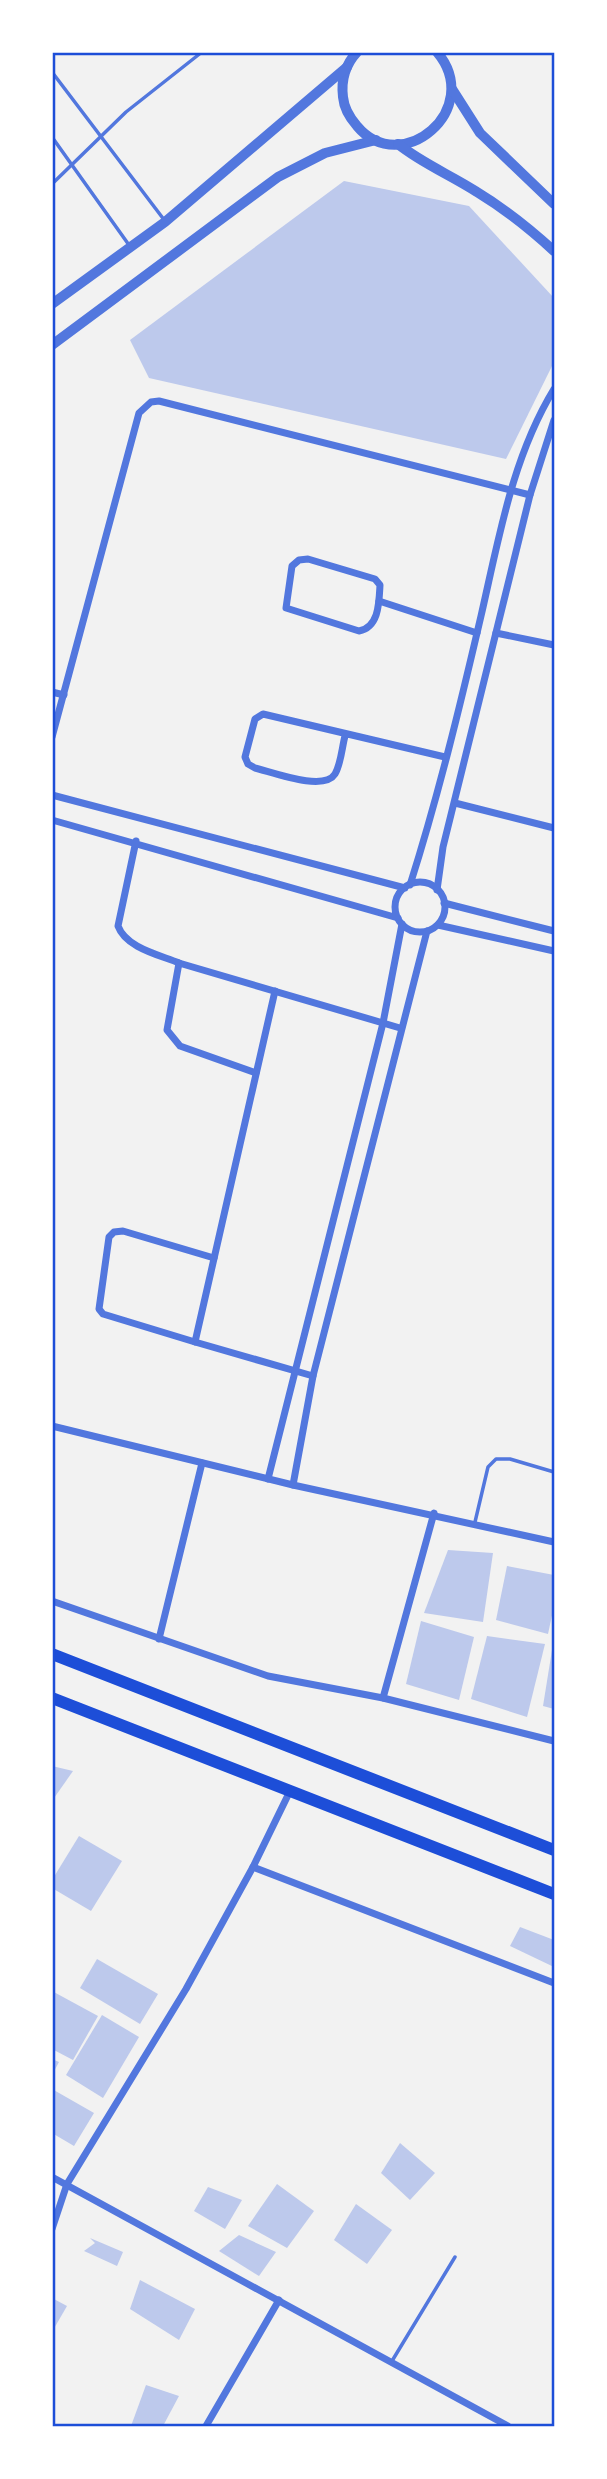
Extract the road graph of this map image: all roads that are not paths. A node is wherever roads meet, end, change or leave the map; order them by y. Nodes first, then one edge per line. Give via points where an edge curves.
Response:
1 (202, 52) edge
2 (357, 52) edge
3 (441, 55) edge
4 (347, 67) junction
5 (52, 72) edge
6 (452, 89) junction
7 (100, 136) junction
8 (52, 137) edge
9 (376, 140) junction
10 (398, 144) junction
11 (72, 164) junction
12 (52, 184) edge
13 (555, 204) edge
14 (165, 222) junction
15 (130, 246) junction
16 (555, 251) edge
17 (52, 304) edge
18 (52, 345) edge
19 (555, 389) edge
20 (555, 420) edge
21 (511, 489) junction
22 (530, 495) junction
23 (379, 601) junction
24 (477, 633) junction
25 (496, 633) junction
26 (555, 645) edge
27 (52, 692) edge
28 (64, 695) junction
29 (345, 736) junction
30 (52, 737) edge
31 (446, 757) junction
32 (52, 795) edge
33 (455, 803) junction
34 (52, 820) edge
35 (555, 828) edge
36 (136, 841) junction
37 (407, 886) junction
38 (438, 890) junction
39 (444, 903) junction
40 (400, 921) junction
41 (438, 925) junction
42 (427, 931) junction
43 (555, 931) edge
44 (555, 951) edge
45 (179, 963) junction
46 (275, 991) junction
47 (383, 1023) junction
48 (400, 1028) junction
49 (256, 1073) junction
50 (214, 1258) junction
51 (195, 1342) junction
52 (294, 1371) junction
53 (313, 1376) junction
54 (52, 1426) edge
55 (202, 1463) junction
56 (555, 1472) edge
57 (268, 1479) junction
58 (293, 1485) junction
59 (434, 1513) junction
60 (475, 1522) junction
61 (555, 1542) edge
62 (52, 1601) edge
63 (159, 1639) junction
64 (52, 1654) edge
65 (52, 1698) edge
66 (383, 1698) junction
67 (555, 1741) edge
68 (290, 1791) junction
69 (555, 1850) edge
70 (253, 1867) junction
71 (555, 1894) edge
72 (555, 1983) edge
73 (52, 2177) edge
74 (67, 2184) junction
75 (52, 2229) edge
76 (455, 2257) dead end
77 (279, 2300) junction
78 (391, 2363) junction
79 (206, 2427) edge
80 (508, 2427) edge

1 - 7 lane
2 - 4 street
3 - 6 street
4 - 9 street via 343,101 350,118
4 - 14 street
5 - 7 lane
6 - 10 street via 449,106 436,127 415,141
6 - 13 street via 480,133
7 - 11 lane
7 - 14 lane
8 - 11 lane
9 - 10 street
9 - 18 street via 325,153 278,177
10 - 16 street via 518,219
11 - 12 lane
11 - 15 lane
14 - 15 street
15 - 17 street
19 - 21 street via 529,435
20 - 22 street
21 - 22 street
21 - 24 street
21 - 28 street via 151,402 139,413
22 - 25 street
23 - 23 street via 380,585 375,579 308,559 292,566 285,603 290,611 359,631 373,622
23 - 24 street
24 - 31 street
25 - 26 street
25 - 33 street
27 - 28 street
28 - 30 street
29 - 29 street via 263,714 255,719 245,757 255,768 317,783 328,781 336,774
29 - 31 street
31 - 37 street
32 - 37 street
33 - 35 street
33 - 38 street
34 - 36 street
36 - 40 street
36 - 45 street via 120,932 132,943
37 - 38 street via 419,883
37 - 40 street via 396,905
38 - 39 street
39 - 41 street
39 - 43 street
40 - 42 street via 414,931
40 - 47 street
41 - 42 street
41 - 44 street
42 - 48 street
45 - 46 street
45 - 49 street via 167,1030 180,1046
46 - 47 street
46 - 49 street
47 - 48 street
47 - 52 street
48 - 53 street
49 - 50 street
50 - 51 street
50 - 51 street via 123,1231 109,1237 99,1309 103,1314
51 - 52 street
52 - 53 street
52 - 57 street
53 - 58 street
54 - 55 street
55 - 57 street
55 - 63 street
56 - 60 lane via 496,1459 488,1467
57 - 58 street
58 - 59 street
59 - 60 street
59 - 66 street
60 - 61 street
62 - 63 street
63 - 66 street via 268,1676
64 - 69 main road
65 - 68 main road
66 - 67 street
68 - 70 street
68 - 71 main road
70 - 72 street
70 - 74 street via 186,1989
73 - 74 street
74 - 75 street
74 - 77 street
76 - 78 lane
77 - 78 street
77 - 79 street
78 - 80 street

